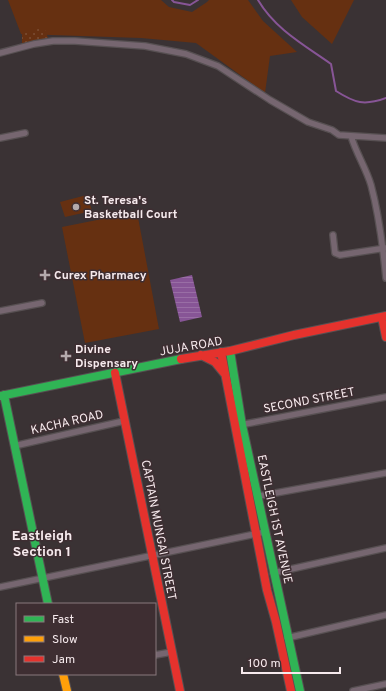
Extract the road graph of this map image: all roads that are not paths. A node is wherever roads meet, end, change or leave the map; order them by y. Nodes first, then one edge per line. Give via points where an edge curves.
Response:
1 (0, 54) edge
2 (25, 133) dead end
3 (351, 136) junction
4 (0, 138) edge
5 (386, 138) edge
6 (333, 235) dead end
7 (384, 249) edge
8 (386, 278) edge
9 (42, 303) dead end
10 (0, 311) edge
11 (384, 317) edge
12 (386, 337) edge
13 (258, 344) junction
14 (230, 351) junction
15 (220, 352) junction
16 (201, 355) junction
17 (229, 372) junction
18 (115, 373) junction
19 (2, 396) edge
20 (386, 397) edge
21 (124, 421) junction
22 (239, 425) junction
23 (14, 446) junction
24 (386, 473) edge
25 (259, 496) junction
26 (265, 532) junction
27 (256, 534) junction
28 (386, 548) edge
29 (152, 556) junction
30 (273, 573) junction
31 (42, 577) junction
32 (0, 587) edge
33 (48, 603) edge
34 (386, 615) edge
35 (287, 638) junction
36 (172, 652) junction
37 (156, 655) edge
38 (63, 675) edge
39 (386, 684) edge
40 (67, 691) edge
41 (180, 691) edge
42 (291, 691) edge
43 (300, 691) edge
44 (353, 691) edge

1 - 3 street via 53,41 133,45 173,51 218,66 308,122 339,135
2 - 4 street
3 - 5 street
3 - 7 street via 370,185
6 - 7 street via 336,254
7 - 8 street
9 - 10 street
11 - 12 main road
11 - 13 main road, JUJA ROAD
13 - 14 main road, JUJA ROAD
13 - 17 main road via 240,354
14 - 15 main road, JUJA ROAD
14 - 17 main road, EASTLEIGH 1ST AVENUE
15 - 16 main road, JUJA ROAD
15 - 17 main road, EASTLEIGH 1ST AVENUE
16 - 17 main road
16 - 18 main road, JUJA ROAD
17 - 22 main road, EASTLEIGH 1ST AVENUE
18 - 19 main road, JUJA ROAD
18 - 21 main road, CAPTAIN MUNGAI STREET
19 - 23 main road
20 - 22 street, SECOND STREET
21 - 23 street, KACHA ROAD
21 - 29 main road, CAPTAIN MUNGAI STREET
22 - 25 main road, EASTLEIGH 1ST AVENUE
22 - 27 main road, EASTLEIGH 1ST AVENUE
23 - 31 main road
24 - 25 street
25 - 26 main road, EASTLEIGH 1ST AVENUE
26 - 27 street
26 - 30 main road, EASTLEIGH 1ST AVENUE
27 - 29 street
27 - 42 main road, EASTLEIGH 1ST AVENUE
28 - 30 street
29 - 31 street
29 - 36 main road, CAPTAIN MUNGAI STREET
30 - 35 main road, EASTLEIGH 1ST AVENUE
31 - 32 street
31 - 33 main road
34 - 35 street
35 - 43 main road, EASTLEIGH 1ST AVENUE
36 - 37 street
36 - 41 main road, CAPTAIN MUNGAI STREET
38 - 40 main road
39 - 44 street

